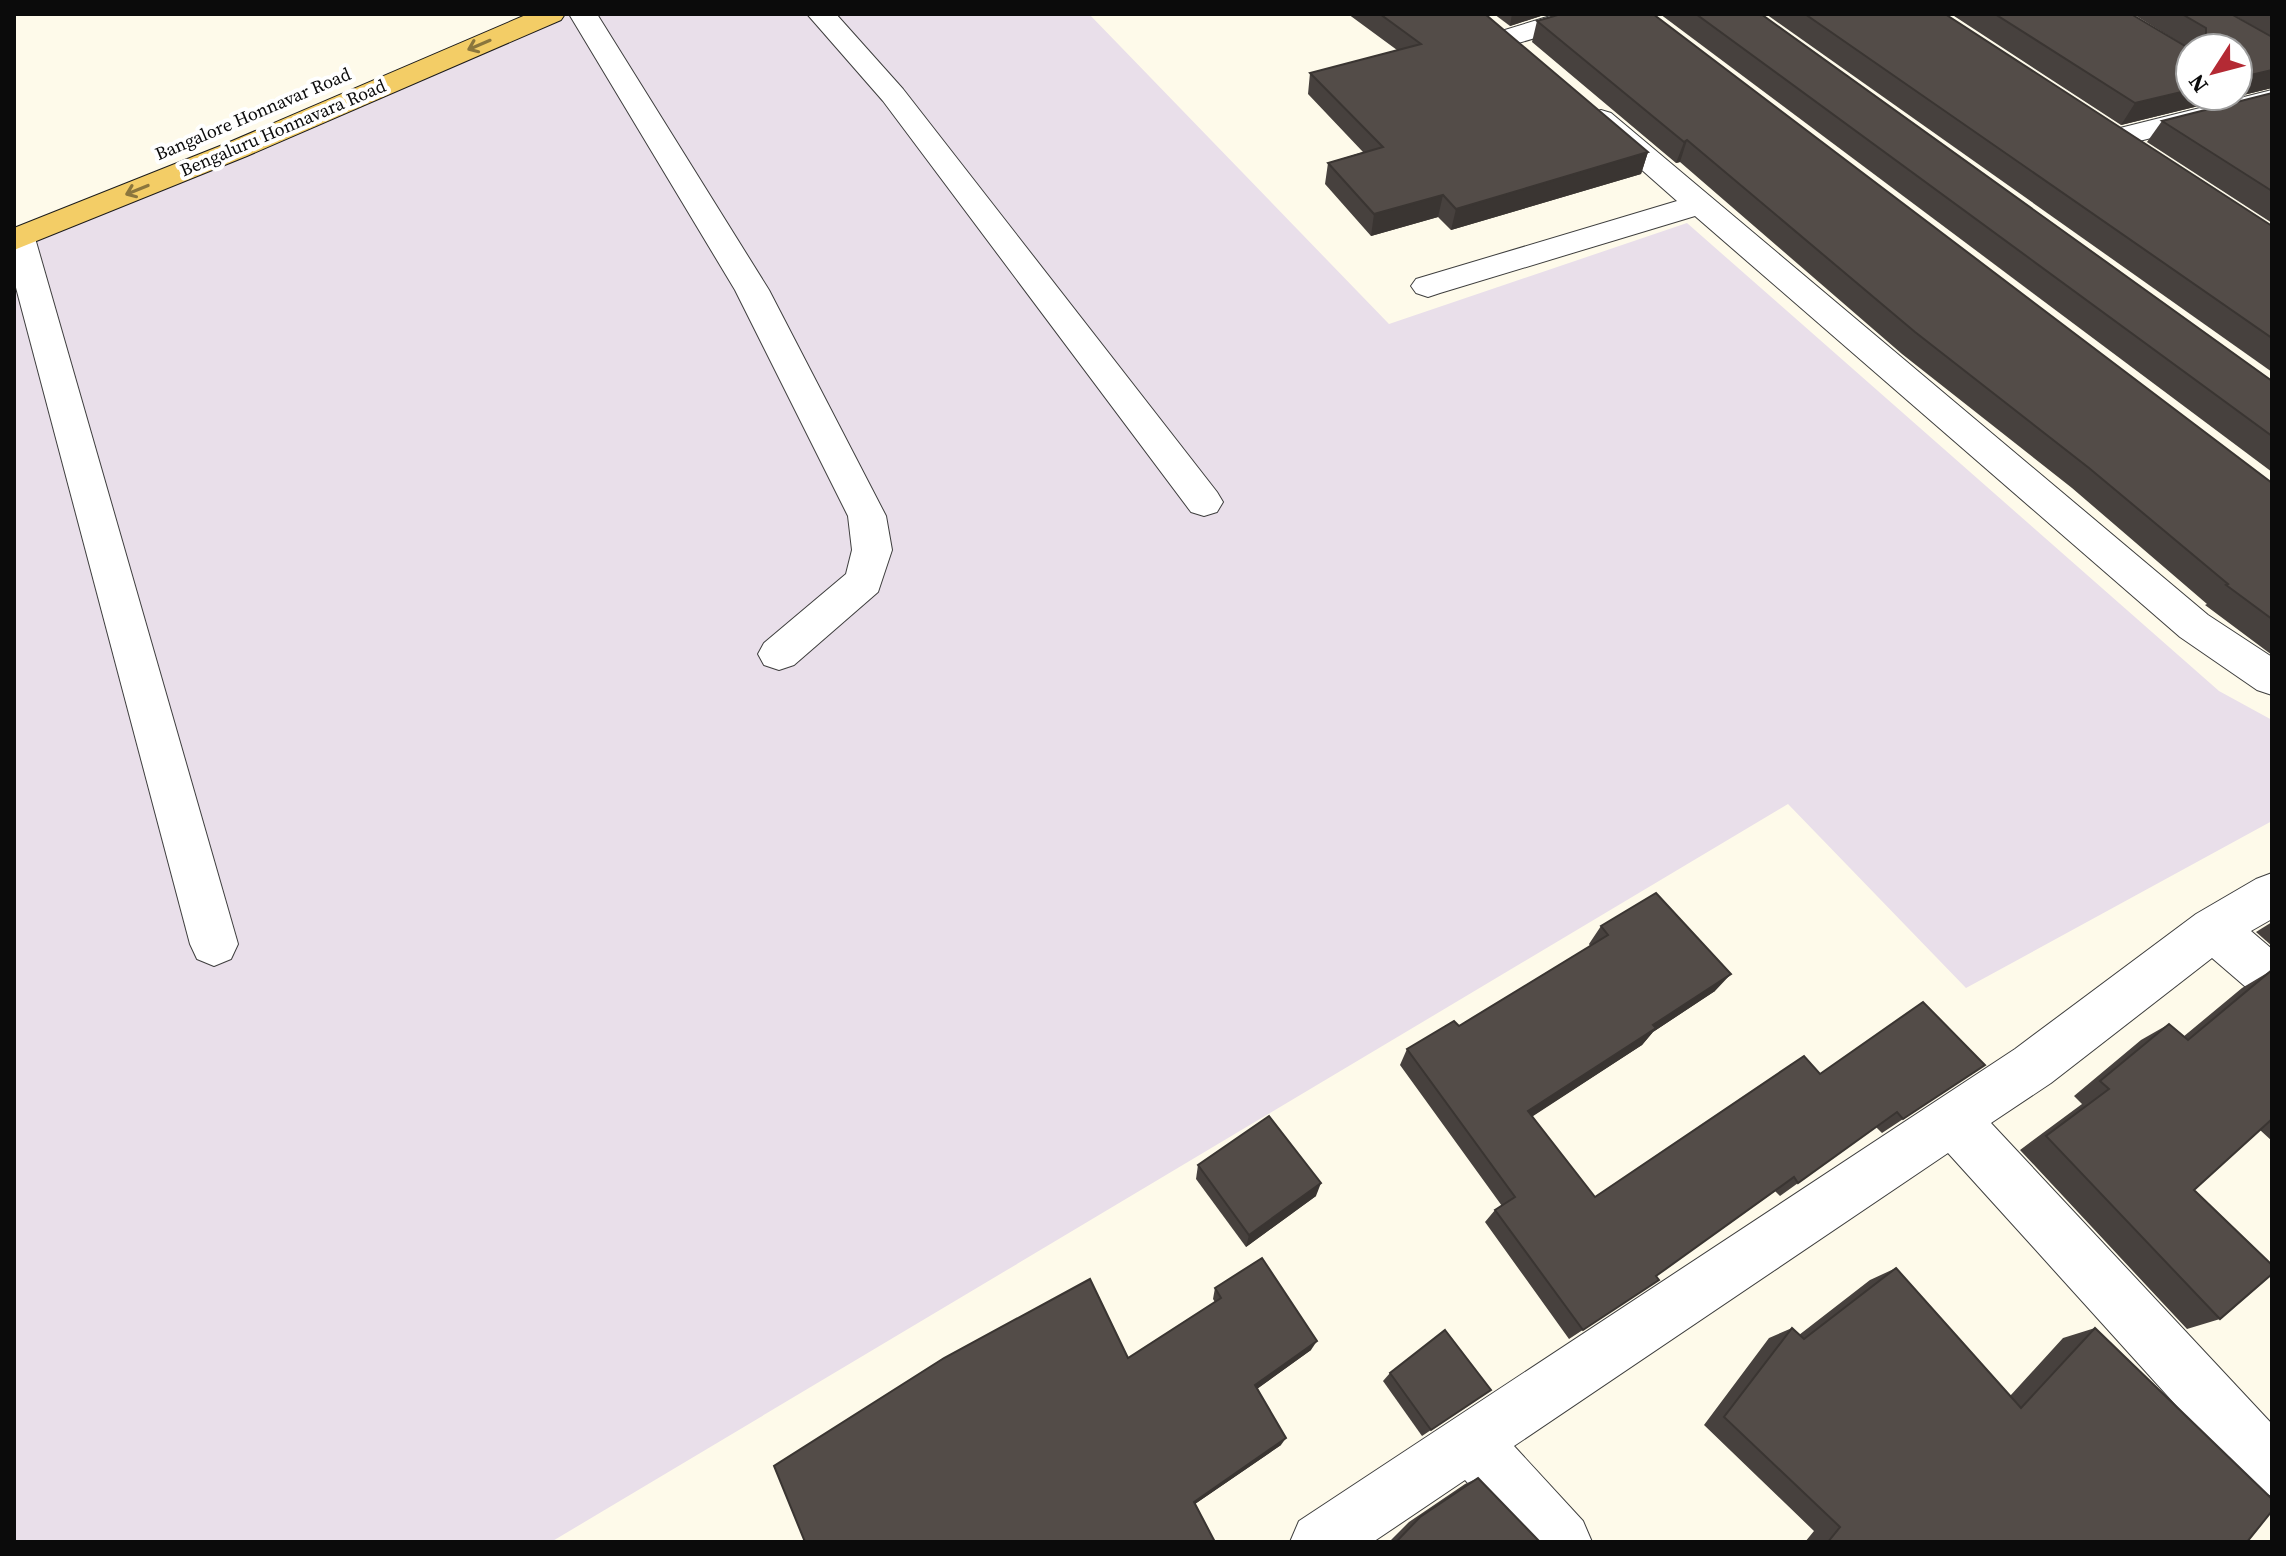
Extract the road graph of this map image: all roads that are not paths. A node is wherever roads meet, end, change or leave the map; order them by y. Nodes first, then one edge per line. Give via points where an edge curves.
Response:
1 (490, 14) edge
2 (551, 14) edge
3 (583, 14) edge
4 (821, 14) edge
5 (1586, 14) edge
6 (1540, 68) edge
7 (1574, 97) edge
8 (2259, 102) edge
9 (2090, 121) edge
10 (2115, 138) junction
11 (2141, 155) edge
12 (1700, 204) junction
13 (16, 230) edge
14 (1428, 286) dead end
15 (1204, 502) dead end
16 (779, 654) dead end
17 (2272, 678) edge
18 (2272, 894) edge
19 (2213, 929) junction
20 (214, 944) dead end
21 (2272, 979) edge
22 (1952, 1119) junction
23 (1470, 1442) junction
24 (2272, 1467) edge
25 (1320, 1542) edge
26 (1562, 1542) edge

1 - 13 main road, Bangalore Honnavar Road via 112,174
2 -> 13 main road, Bengaluru Honnavara Road via 236,150
3 - 16 street via 752,290 867,516 872,550 864,581
4 - 15 street via 893,95
5 - 6 street via 1492,29
7 - 12 street
8 - 10 street
9 - 10 street
10 - 11 street
12 - 14 street
12 - 17 street via 2194,626
13 - 20 street
18 - 19 street
19 - 21 street
19 - 22 street via 2033,1066
22 - 23 street
22 - 24 street
23 - 25 street
23 - 26 street

